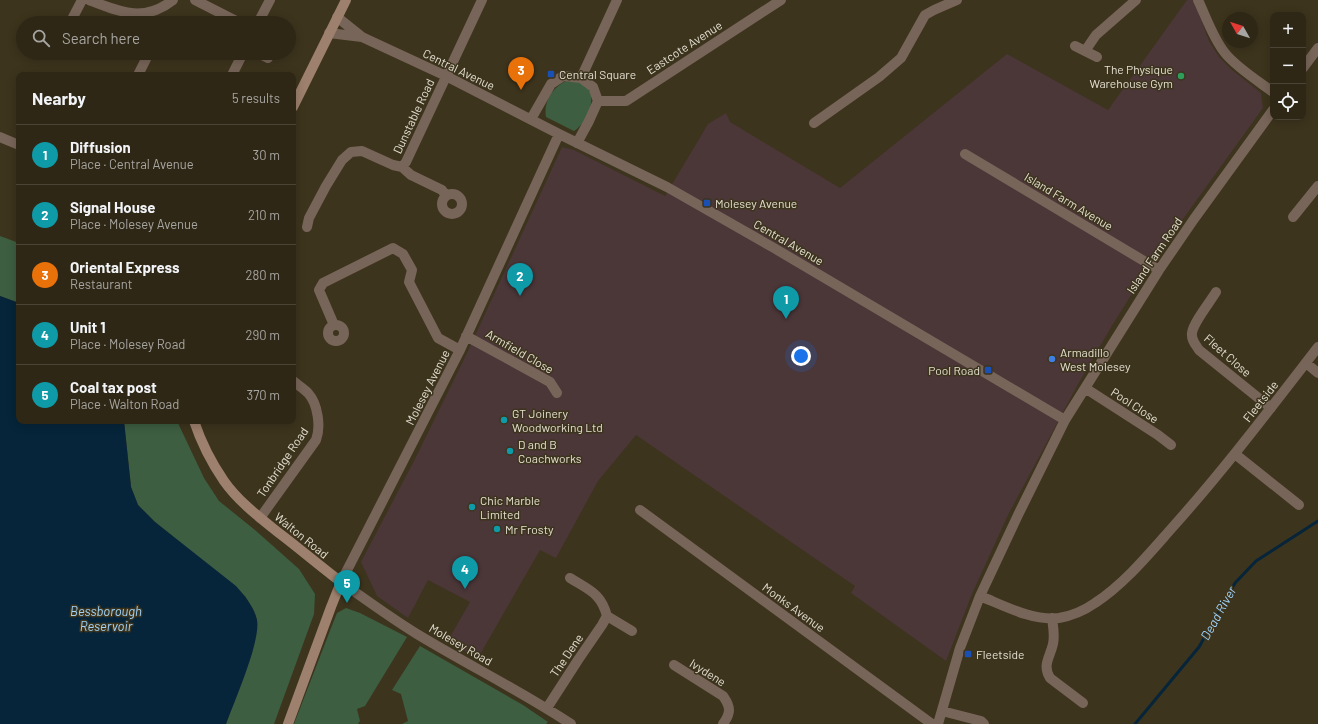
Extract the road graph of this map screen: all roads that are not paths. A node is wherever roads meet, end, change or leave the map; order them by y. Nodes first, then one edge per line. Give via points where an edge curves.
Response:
1 (82, 0) edge
2 (89, 0) edge
3 (173, 0) edge
4 (195, 0) edge
5 (270, 0) edge
6 (346, 0) edge
7 (482, 0) edge
8 (617, 0) edge
9 (781, 0) edge
10 (957, 0) edge
11 (1136, 0) edge
12 (1198, 0) edge
13 (74, 16) edge
14 (141, 16) edge
15 (151, 16) edge
16 (226, 16) edge
17 (262, 16) edge
18 (337, 17) junction
19 (329, 34) junction
20 (362, 37) junction
21 (1075, 46) dead end
22 (1318, 48) edge
23 (1085, 51) junction
24 (1097, 57) dead end
25 (146, 60) edge
26 (240, 60) edge
27 (1306, 64) edge
28 (140, 72) edge
29 (234, 72) edge
30 (446, 76) junction
31 (581, 78) junction
32 (1270, 90) edge
33 (296, 101) edge
34 (598, 101) junction
35 (1270, 114) edge
36 (531, 119) junction
37 (814, 123) dead end
38 (559, 134) junction
39 (0, 137) edge
40 (577, 143) junction
41 (16, 144) edge
42 (965, 154) dead end
43 (402, 167) junction
44 (1318, 186) edge
45 (446, 196) dead end
46 (1293, 217) dead end
47 (307, 227) dead end
48 (1159, 270) junction
49 (1216, 292) dead end
50 (334, 325) dead end
51 (466, 336) junction
52 (1318, 347) edge
53 (460, 350) junction
54 (1306, 363) junction
55 (1318, 373) edge
56 (296, 384) edge
57 (1085, 388) junction
58 (557, 393) dead end
59 (1271, 408) junction
60 (1065, 420) junction
61 (195, 424) edge
62 (1171, 445) dead end
63 (1235, 454) junction
64 (1300, 505) dead end
65 (640, 510) dead end
66 (260, 518) junction
67 (570, 578) dead end
68 (341, 582) junction
69 (980, 596) junction
70 (606, 616) junction
71 (1052, 618) junction
72 (632, 631) dead end
73 (674, 665) dead end
74 (1083, 703) dead end
75 (547, 708) junction
76 (942, 711) junction
77 (288, 724) edge
78 (571, 724) edge
79 (723, 724) edge
80 (932, 724) edge
81 (938, 724) edge
82 (984, 724) edge

1 - 13 street
2 - 14 street
3 - 15 street
4 - 16 street
5 - 17 street
6 - 18 main road
7 - 30 street, Dunstable Road
8 - 31 street
9 - 34 street, Eastcote Avenue via 626,101
10 - 37 street via 925,15 901,58 879,77
11 - 23 street via 1096,35
12 - 32 street via 1214,36 1225,53
18 - 19 main road
18 - 20 street, Central Avenue
19 - 20 street, Central Avenue
19 - 33 main road
20 - 30 street, Central Avenue
21 - 23 street
22 - 27 street
23 - 24 street
25 - 28 street
26 - 29 street
30 - 36 street, Central Avenue
30 - 43 street, Dunstable Road
31 - 34 street via 593,87
31 - 36 street via 563,76 551,84
34 - 40 street
35 - 48 street, Island Farm Road
36 - 38 street, Central Avenue
38 - 40 street, Central Avenue
38 - 51 street, Molesey Avenue
39 - 41 street
40 - 60 street, Central Avenue via 667,187
42 - 48 street, Island Farm Avenue
43 - 45 street via 410,175 442,190
43 - 47 street, Dunstable Road via 362,151 351,152 342,160 326,186
44 - 46 street
48 - 57 street, Island Farm Road
49 - 59 street, Fleet Close via 1195,324 1193,342
50 - 53 street via 319,290 323,283 393,248 403,254 412,270 409,282 438,338
51 - 53 street, Molesey Avenue
51 - 58 street, Armfield Close via 550,382
52 - 54 street, Fleetside
53 - 68 street, Molesey Avenue
54 - 55 street
54 - 59 street, Fleetside
56 - 66 street, Tonbridge Road via 309,394 315,406 319,419 319,433
57 - 60 street, Island Farm Road
57 - 62 street, Pool Close
59 - 63 street, Fleetside
60 - 69 street
61 - 66 main road, Walton Road via 204,447 224,482
63 - 64 street
63 - 71 street, Fleetside via 1177,523 1121,582 1096,603 1060,618
65 - 80 street, Monks Avenue
66 - 68 main road, Walton Road
67 - 70 street via 598,596
68 - 75 street, Molesey Road via 418,635
68 - 77 main road
69 - 71 street, Fleetside via 1030,616
69 - 76 street via 960,648
70 - 72 street
70 - 75 street, The Dene
71 - 74 street via 1054,639 1046,664 1047,673
73 - 79 street, Ivydene via 723,696 730,711
75 - 78 street, Molesey Road
76 - 81 street
76 - 82 street

